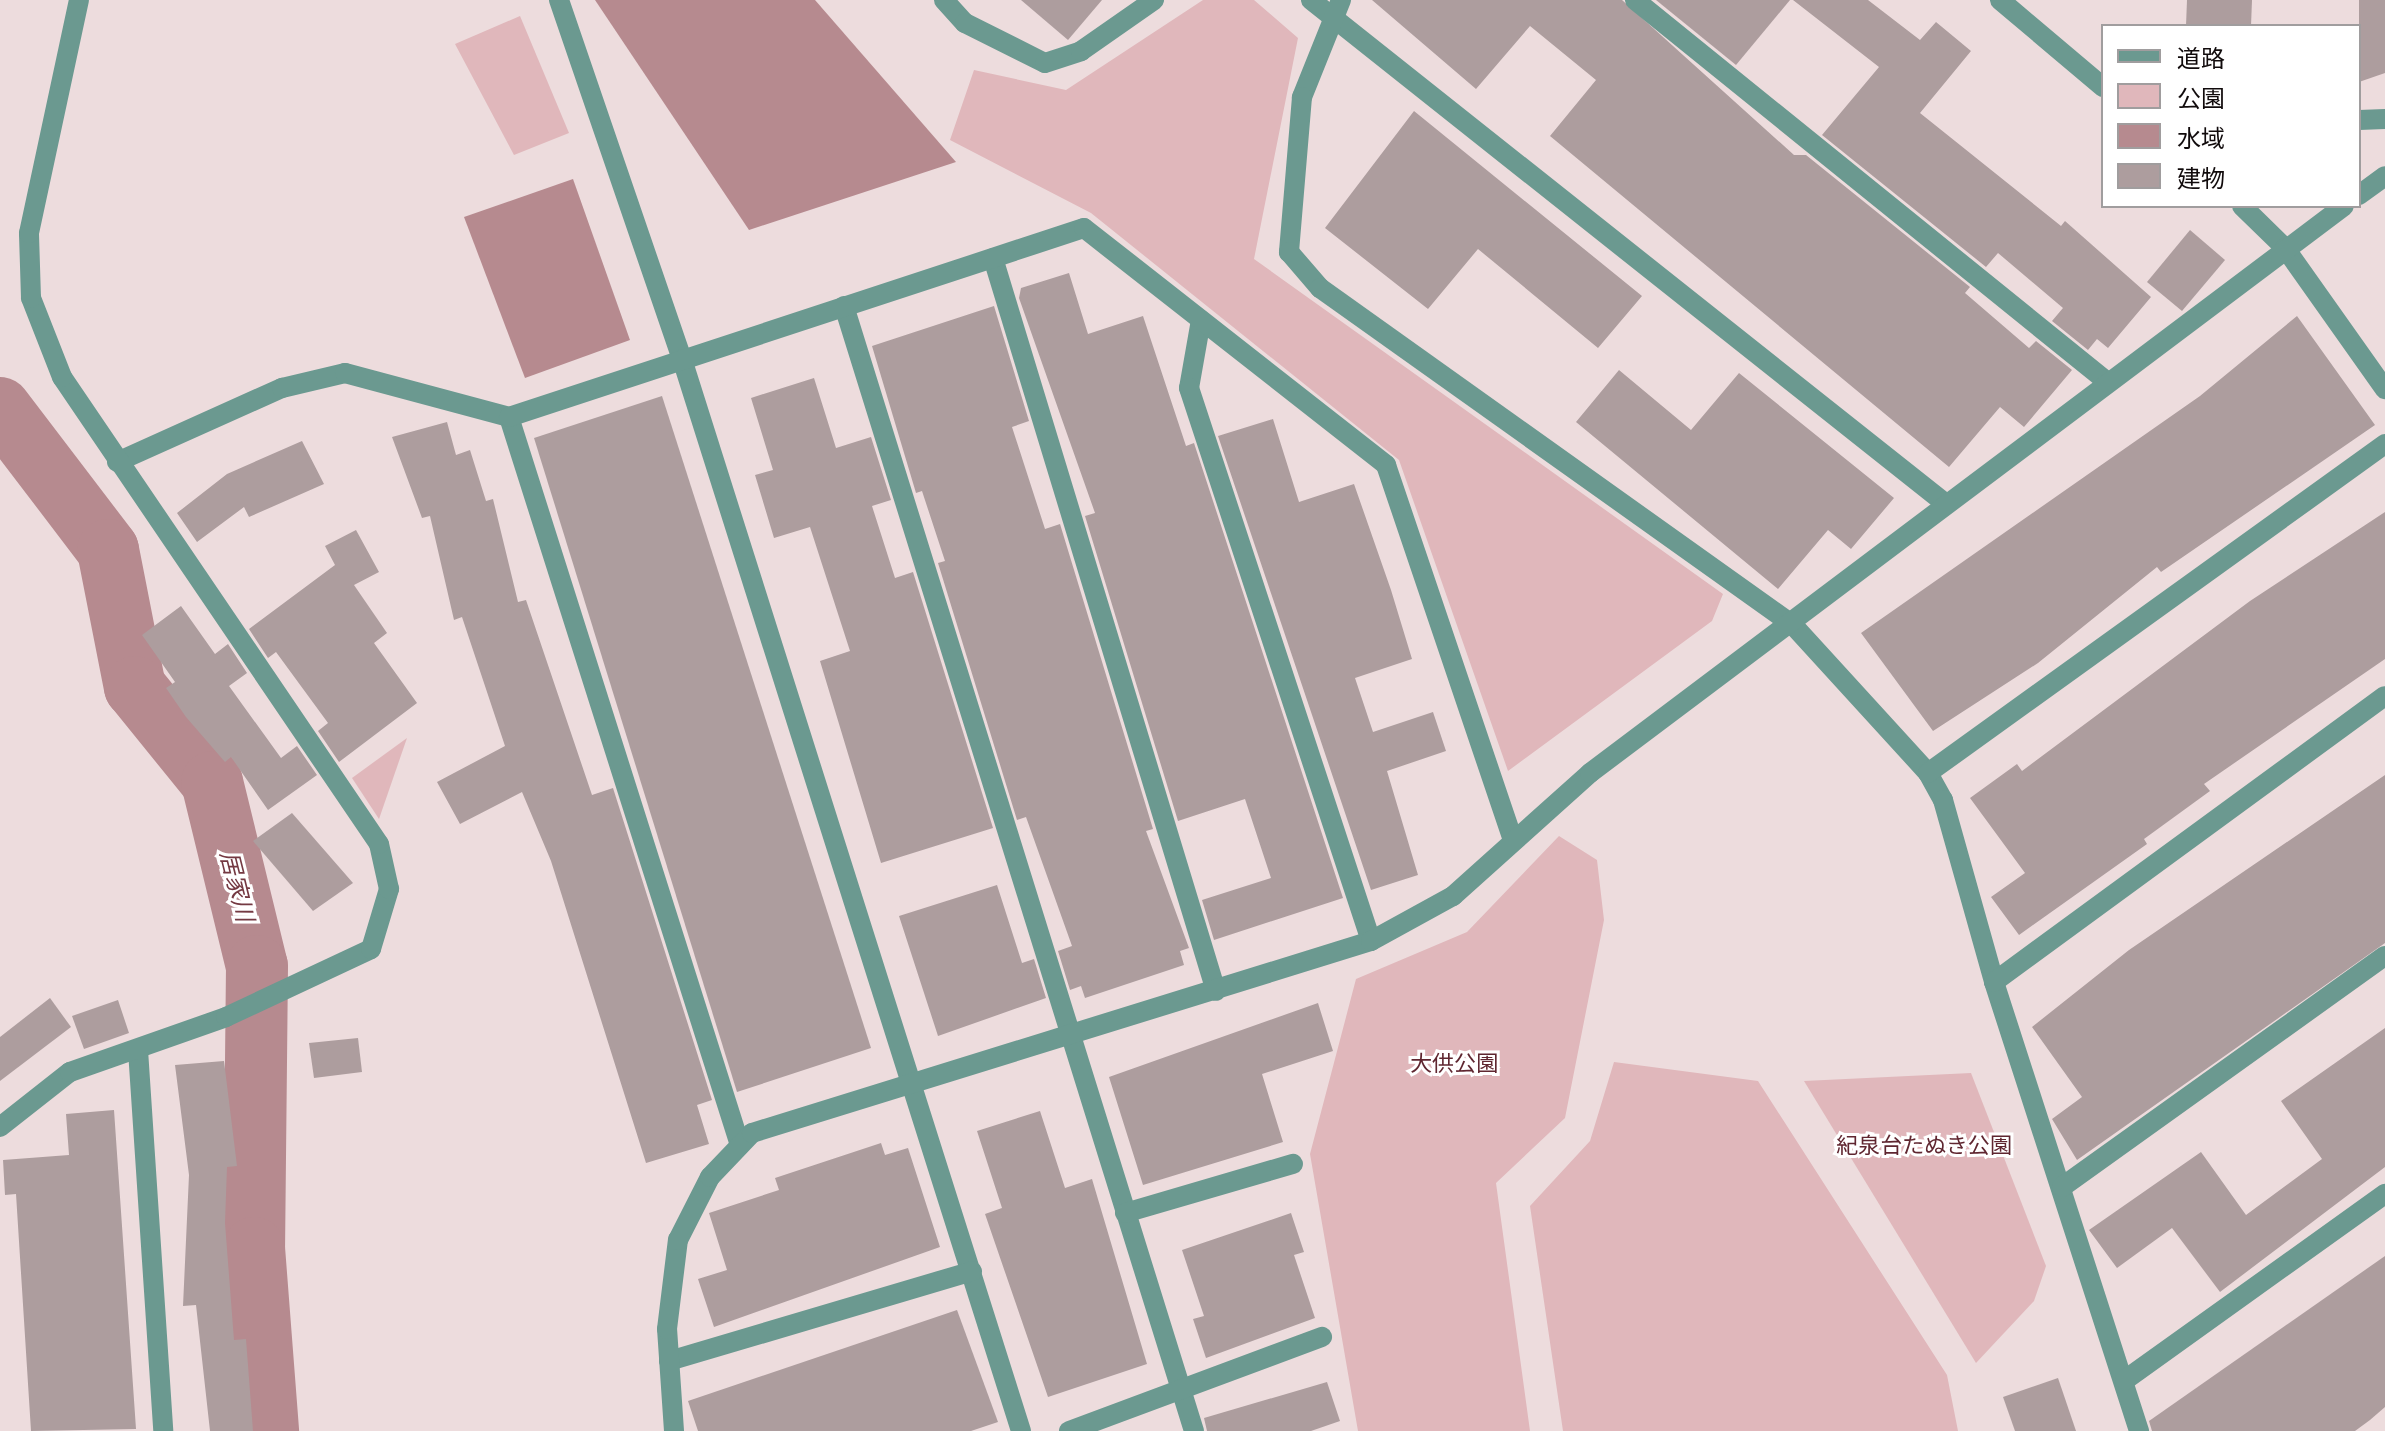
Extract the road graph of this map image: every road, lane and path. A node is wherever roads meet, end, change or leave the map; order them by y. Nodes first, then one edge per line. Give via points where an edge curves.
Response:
1 (79, 0) edge
2 (559, 0) edge
3 (944, 0) edge
4 (1154, 0) edge
5 (1311, 0) edge
6 (1635, 0) edge
7 (2000, 0) edge
8 (1335, 7) edge
9 (2101, 85) edge
10 (2385, 119) edge
11 (2361, 120) edge
12 (2385, 176) edge
13 (2361, 194) edge
14 (2244, 208) edge
15 (2341, 208) edge
16 (2285, 248) junction
17 (993, 258) junction
18 (844, 306) junction
19 (1201, 320) junction
20 (682, 359) junction
21 (2105, 380) junction
22 (2385, 389) edge
23 (509, 417) junction
24 (2385, 444) edge
25 (117, 462) junction
26 (1946, 504) junction
27 (1793, 625) junction
28 (2385, 696) edge
29 (1928, 773) junction
30 (1512, 837) junction
31 (1371, 941) junction
32 (2385, 956) edge
33 (1994, 982) junction
34 (1216, 991) junction
35 (1072, 1036) junction
36 (138, 1050) junction
37 (914, 1083) junction
38 (0, 1127) edge
39 (740, 1145) junction
40 (1293, 1164) dead end
41 (2062, 1187) junction
42 (2385, 1194) edge
43 (1125, 1213) junction
44 (972, 1271) junction
45 (1322, 1337) dead end
46 (669, 1361) junction
47 (2125, 1380) junction
48 (1181, 1389) junction
49 (163, 1431) edge
50 (674, 1431) edge
51 (1021, 1431) edge
52 (1069, 1431) edge
53 (1194, 1431) edge
54 (2139, 1431) edge

1 - 25 street via 29,233 31,298 62,377
2 - 20 street
3 - 4 street via 965,23 1045,63 1081,51
5 - 8 street
6 - 21 street
7 - 9 street
8 - 26 street
8 - 27 street via 1302,97 1289,252 1320,288
10 - 11 street
12 - 13 street
14 - 16 street
15 - 16 street
16 - 21 street
16 - 22 street
17 - 18 street
17 - 19 street via 1084,228
17 - 34 street
18 - 20 street
18 - 35 street
19 - 30 street via 1386,465
19 - 31 street via 1189,388
20 - 23 street
20 - 37 street
21 - 26 street
23 - 25 street via 345,373 282,388
23 - 39 street
24 - 29 street
25 - 36 street via 379,844 389,889 371,949 285,992
26 - 27 street
27 - 29 street
27 - 30 street
28 - 33 street
29 - 33 street via 1943,800
30 - 31 street via 1453,896
31 - 34 street
32 - 41 street
33 - 41 street
34 - 35 street
35 - 37 street
35 - 43 street
36 - 38 street via 70,1072
36 - 49 street
37 - 39 street via 752,1133
37 - 44 street
39 - 46 street via 710,1177 678,1240
40 - 43 street
41 - 47 street
42 - 47 street
43 - 48 street
44 - 46 street
44 - 51 street
45 - 48 street
46 - 50 street
47 - 54 street
48 - 52 street
48 - 53 street

